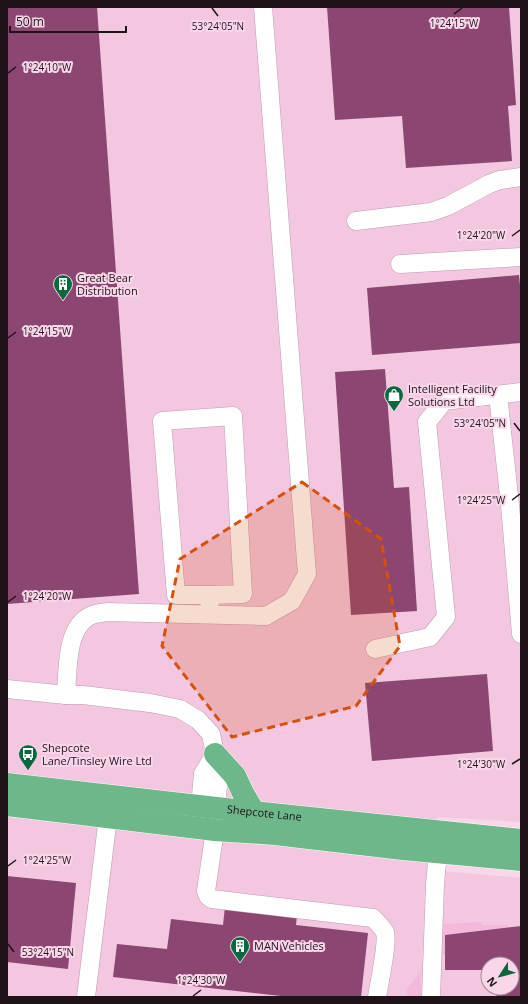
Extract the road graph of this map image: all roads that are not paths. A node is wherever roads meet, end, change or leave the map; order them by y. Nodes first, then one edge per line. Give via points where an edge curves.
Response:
1 (263, 7) edge
2 (521, 177) edge
3 (356, 221) dead end
4 (521, 257) edge
5 (400, 264) dead end
6 (521, 392) edge
7 (498, 395) junction
8 (209, 595) junction
9 (210, 614) junction
10 (521, 634) edge
11 (375, 648) dead end
12 (7, 689) edge
13 (66, 695) junction
14 (215, 754) junction
15 (7, 784) edge
16 (7, 805) edge
17 (208, 807) junction
18 (254, 812) junction
19 (108, 817) junction
20 (207, 829) junction
21 (521, 840) edge
22 (438, 852) junction
23 (521, 860) edge
24 (86, 997) edge
25 (377, 997) edge
26 (431, 997) edge

1 - 9 lane via 307,574 292,601 266,616
2 - 3 lane via 489,184 431,212
4 - 5 lane
6 - 7 lane
7 - 10 lane
7 - 11 lane via 444,401 426,422 446,618 430,637
8 - 8 lane via 176,595 162,421 233,416 243,594
8 - 9 lane
9 - 13 lane via 107,612 85,618 73,634 70,646
12 - 13 lane
13 - 14 lane via 104,697 180,709 198,720 211,734
14 - 17 lane via 203,774
14 - 18 highway via 235,776
15 - 17 highway, Shepcote Lane
16 - 19 highway, Shepcote Lane
17 - 18 highway, Shepcote Lane
17 - 20 highway
18 - 21 highway, Shepcote Lane
19 - 20 highway, Shepcote Lane
19 - 24 lane
20 - 22 highway, Shepcote Lane
20 - 25 lane via 206,891 212,899 373,918 385,934
22 - 23 highway, Shepcote Lane
22 - 26 lane

